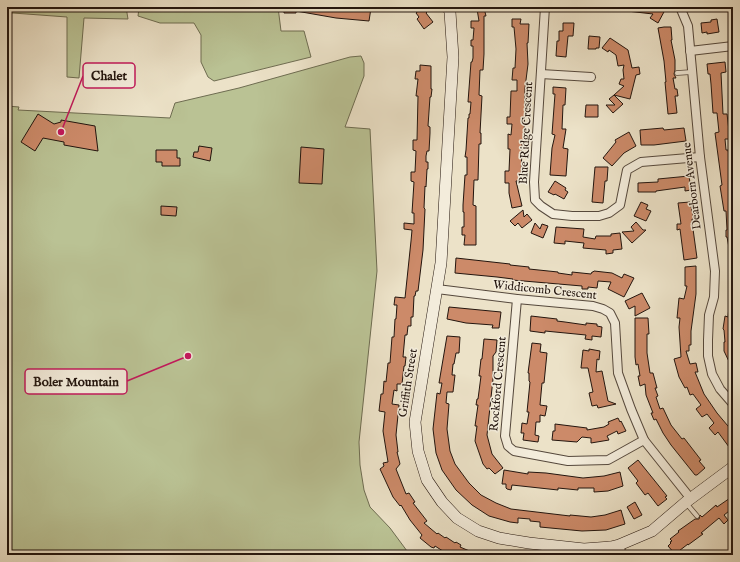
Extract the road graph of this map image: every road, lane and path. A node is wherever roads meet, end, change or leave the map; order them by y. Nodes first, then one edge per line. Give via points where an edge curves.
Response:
1 (448, 7) edge
2 (545, 7) edge
3 (680, 7) edge
4 (733, 46) edge
5 (690, 51) junction
6 (692, 72) junction
7 (677, 73) dead end
8 (541, 74) junction
9 (591, 77) dead end
10 (700, 157) junction
11 (437, 289) junction
12 (517, 300) junction
13 (733, 404) edge
14 (644, 440) junction
15 (733, 467) edge
16 (689, 500) junction
17 (698, 516) dead end
18 (620, 550) edge

1 - 11 street, Griffith Street via 454,57 441,263
2 - 8 street, Blue Ridge Crescent
3 - 5 street, Dearborn Avenue via 688,26
4 - 5 street
5 - 6 street, Dearborn Avenue
6 - 7 lane
6 - 10 street, Dearborn Avenue
8 - 9 street
8 - 10 street, Blue Ridge Crescent via 535,200 553,214 599,216 609,213 620,205 627,170 642,162
10 - 13 street, Dearborn Avenue via 715,271 714,298 709,315 708,356 712,374 720,389
11 - 12 street, Widdicomb Crescent
11 - 18 street, Griffith Street via 415,422 418,451 427,480 442,502 458,518 478,531 500,538 584,549
12 - 14 street, Widdicomb Crescent via 593,306 610,313 615,323 618,373
12 - 14 street, Rockford Crescent via 505,436 508,446 514,451 568,461 608,460
14 - 16 street, Widdicomb Crescent
15 - 16 street, Griffith Street
16 - 17 lane
16 - 18 street, Griffith Street via 652,531

